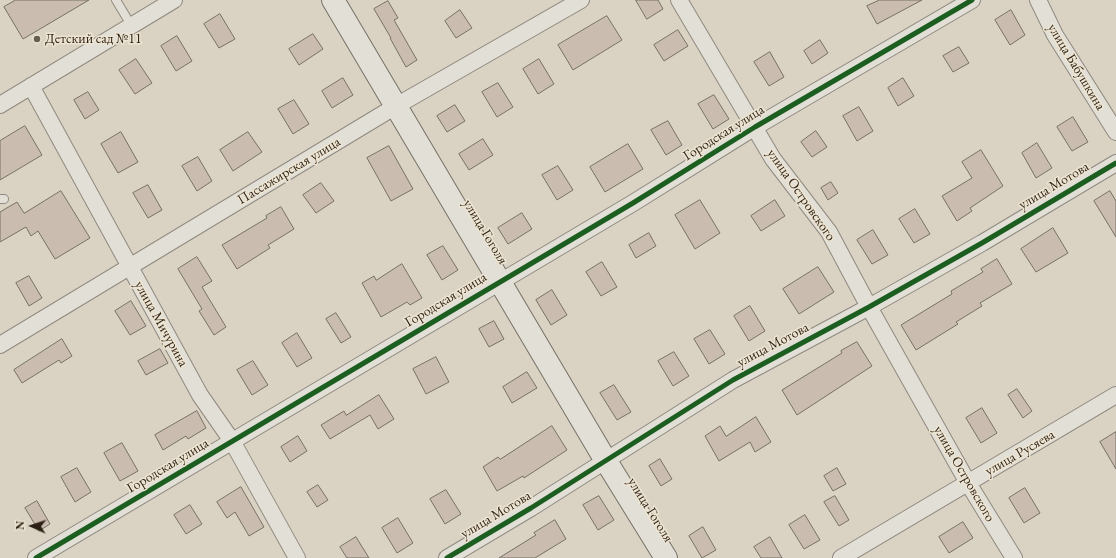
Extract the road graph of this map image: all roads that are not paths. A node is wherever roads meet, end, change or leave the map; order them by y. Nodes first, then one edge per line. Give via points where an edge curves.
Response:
1 (116, 0) edge
2 (333, 0) edge
3 (581, 0) edge
4 (678, 0) edge
5 (972, 0) edge
6 (1038, 0) edge
7 (169, 1) edge
8 (131, 26) junction
9 (31, 86) junction
10 (0, 105) edge
11 (396, 106) junction
12 (755, 127) junction
13 (1116, 132) edge
14 (1116, 163) edge
15 (131, 267) junction
16 (500, 281) junction
17 (869, 307) junction
18 (0, 345) edge
19 (1116, 396) edge
20 (232, 442) junction
21 (606, 461) junction
22 (968, 483) junction
23 (36, 558) edge
24 (297, 558) edge
25 (447, 558) edge
26 (666, 558) edge
27 (841, 558) edge
28 (1014, 558) edge

1 - 8 lane
2 - 11 street, улица Гоголя
3 - 11 street, Пассажирская улица
4 - 12 street, улица Островского
5 - 12 street, Городская улица
6 - 13 street, улица Бабушкина via 1055,35
7 - 8 street
8 - 9 street
9 - 10 street
9 - 15 street, улица Мичурина
11 - 15 street, Пассажирская улица
11 - 16 street, улица Гоголя
12 - 16 street, Городская улица
12 - 17 street, улица Островского via 774,159 829,232
14 - 17 street, улица Мотова
15 - 18 street, Пассажирская улица
15 - 20 street, улица Мичурина via 200,396
16 - 20 street, Городская улица
16 - 21 street, улица Гоголя
17 - 21 street, улица Мотова via 733,380
17 - 22 street, улица Островского
19 - 22 street, улица Русяева
20 - 23 street, Городская улица
20 - 24 street, улица Мичурина
21 - 25 street, улица Мотова
21 - 26 street, улица Гоголя
22 - 27 street, улица Русяева
22 - 28 street, улица Островского

